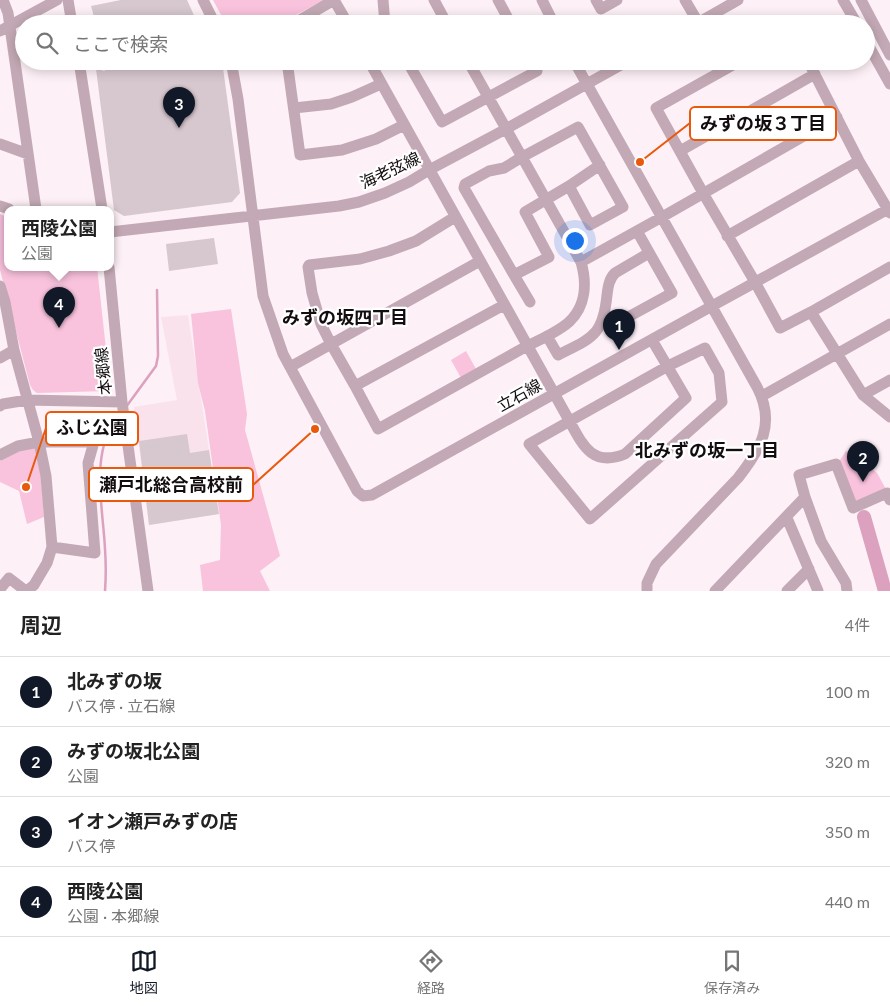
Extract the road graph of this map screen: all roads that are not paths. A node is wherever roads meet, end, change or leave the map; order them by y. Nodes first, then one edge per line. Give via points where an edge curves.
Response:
1 (3, 0) edge
2 (57, 0) edge
3 (68, 0) edge
4 (203, 0) edge
5 (334, 0) edge
6 (383, 0) edge
7 (434, 0) edge
8 (498, 0) edge
9 (542, 0) edge
10 (596, 0) edge
11 (617, 0) edge
12 (685, 0) edge
13 (738, 0) edge
14 (843, 0) edge
15 (861, 0) edge
16 (29, 15) edge
17 (70, 15) edge
18 (210, 15) edge
19 (308, 15) edge
20 (343, 15) edge
21 (384, 15) edge
22 (442, 15) edge
23 (506, 15) edge
24 (550, 15) edge
25 (693, 15) edge
26 (711, 15) edge
27 (852, 15) edge
28 (869, 15) edge
29 (875, 27) edge
30 (5, 28) edge
31 (890, 55) edge
32 (875, 57) edge
33 (80, 70) edge
34 (233, 70) edge
35 (288, 70) edge
36 (374, 70) edge
37 (412, 70) edge
38 (473, 70) edge
39 (536, 70) edge
40 (579, 70) edge
41 (612, 70) edge
42 (716, 70) edge
43 (813, 70) edge
44 (815, 74) junction
45 (381, 84) junction
46 (587, 84) junction
47 (890, 84) edge
48 (488, 97) junction
49 (294, 108) junction
50 (837, 117) junction
51 (404, 125) junction
52 (506, 129) junction
53 (0, 144) edge
54 (680, 151) junction
55 (28, 154) junction
56 (522, 157) junction
57 (859, 161) junction
58 (600, 165) junction
59 (429, 170) junction
60 (569, 186) junction
61 (703, 193) junction
62 (546, 200) junction
63 (36, 206) edge
64 (102, 206) edge
65 (889, 210) edge
66 (254, 216) junction
67 (455, 217) junction
68 (662, 218) junction
69 (637, 231) junction
70 (114, 232) edge
71 (727, 236) junction
72 (649, 254) junction
73 (480, 261) junction
74 (581, 262) junction
75 (890, 267) edge
76 (109, 271) edge
77 (514, 275) junction
78 (755, 282) junction
79 (0, 286) edge
80 (530, 302) dead end
81 (2, 303) edge
82 (504, 304) junction
83 (712, 306) junction
84 (810, 312) junction
85 (603, 321) junction
86 (890, 324) edge
87 (548, 336) junction
88 (652, 340) junction
89 (331, 344) junction
90 (527, 346) junction
91 (14, 350) junction
92 (837, 354) junction
93 (0, 358) edge
94 (668, 366) junction
95 (290, 367) junction
96 (890, 380) edge
97 (355, 386) junction
98 (554, 394) junction
99 (863, 395) junction
100 (762, 396) junction
101 (27, 400) junction
102 (0, 406) edge
103 (123, 408) junction
104 (890, 417) edge
105 (570, 422) junction
106 (38, 442) junction
107 (0, 455) edge
108 (805, 497) junction
109 (890, 500) edge
110 (787, 518) junction
111 (52, 547) junction
112 (809, 569) junction
113 (0, 589) edge
114 (26, 591) edge
115 (148, 591) edge
116 (646, 591) edge
117 (715, 591) edge
118 (787, 591) edge
119 (818, 591) edge
120 (847, 591) edge

1 - 30 street via 8,13
2 - 16 street
3 - 17 street
4 - 18 street
5 - 19 street
5 - 20 street
6 - 21 street
7 - 22 street
8 - 23 street
9 - 24 street
10 - 11 street via 601,9
12 - 25 street
13 - 26 street
14 - 27 street
15 - 28 street
29 - 31 street
30 - 55 street
32 - 47 street
33 - 64 street
34 - 66 street, 立石線
35 - 49 street
36 - 45 street
37 - 48 street via 442,122
38 - 48 street
39 - 48 street
40 - 46 street
41 - 46 street, 海老弦線
42 - 54 street via 656,108
43 - 44 street
44 - 50 street
44 - 54 street
45 - 49 street via 331,104
45 - 51 street
46 - 52 street, 海老弦線
46 - 68 street
48 - 52 street
49 - 51 street via 300,155 342,150 376,139
50 - 57 street
50 - 61 street
51 - 59 street
52 - 56 street
52 - 59 street, 海老弦線
53 - 55 street
54 - 61 street
55 - 63 street
56 - 58 street via 578,127
56 - 62 street
56 - 77 street via 465,184 464,188
57 - 65 street
57 - 71 street
58 - 60 street
58 - 60 street via 623,207 590,225
59 - 66 street, 海老弦線 via 401,186 359,202
59 - 67 street
60 - 62 street
61 - 68 street
61 - 71 street
62 - 74 street
62 - 77 street via 522,215 549,256
65 - 78 street, 立石線
66 - 70 street, 海老弦線
66 - 95 street, 立石線 via 263,296
67 - 73 street
67 - 89 street via 416,241 389,251 360,259 309,265 312,293
68 - 69 street
68 - 83 street
69 - 72 street
69 - 74 street
71 - 78 street
72 - 85 street via 612,276
72 - 85 street via 672,293 620,322
73 - 82 street
73 - 89 street
74 - 87 street via 585,288 581,304 569,322
75 - 84 street
76 - 103 street, 本郷線
77 - 80 street
78 - 83 street, 立石線
78 - 84 street via 780,328
79 - 81 street
81 - 91 street
82 - 90 street
82 - 97 street
83 - 88 street, 立石線
83 - 100 street
84 - 92 street
85 - 87 street via 589,340 558,355
86 - 92 street
87 - 90 street
88 - 94 street
88 - 98 street, 立石線
89 - 95 street
89 - 97 street
90 - 97 street via 378,429
90 - 98 street
91 - 93 street
91 - 101 street
92 - 99 street
92 - 100 street
94 - 105 street
94 - 105 street via 686,398 625,454 604,458 592,453 582,444
94 - 105 street via 705,348 718,373 722,402 590,519 529,444
95 - 98 street, 立石線 via 357,490 367,496
96 - 99 street
98 - 105 street
99 - 104 street
100 - 116 street via 766,415 762,443 738,478 656,564
101 - 102 street
101 - 103 street
101 - 106 street
103 - 115 street, 本郷線
106 - 107 street via 18,446
106 - 111 street via 46,476
106 - 111 street via 94,442 88,463 95,554
108 - 109 street via 799,475 836,464 853,508 887,493
108 - 110 street
108 - 120 street via 821,542 846,583
110 - 112 street
110 - 117 street
111 - 114 street via 34,584
112 - 118 street
112 - 119 street
113 - 114 street via 9,578

